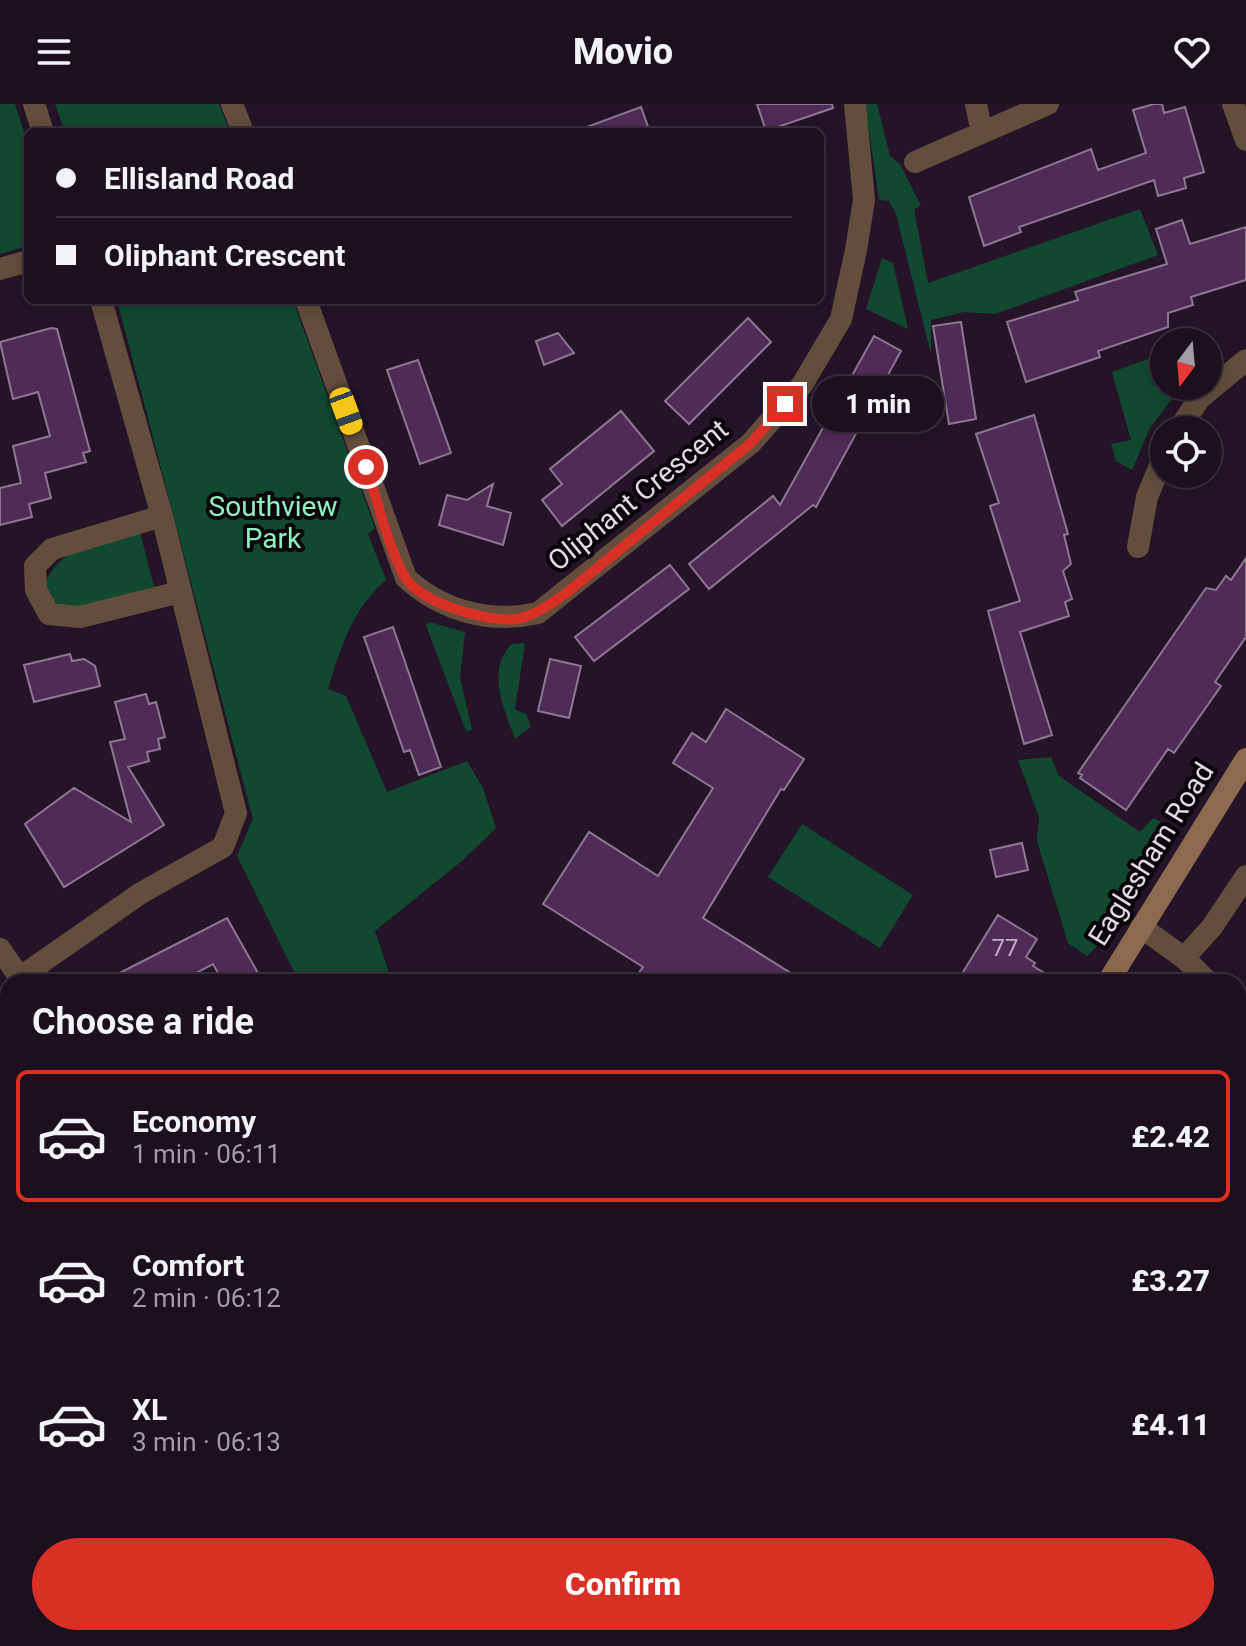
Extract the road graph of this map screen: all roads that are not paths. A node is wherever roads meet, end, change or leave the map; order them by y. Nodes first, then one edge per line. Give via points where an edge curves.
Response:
1 (34, 104) edge
2 (232, 104) edge
3 (855, 104) edge
4 (976, 104) edge
5 (1048, 104) edge
6 (1233, 104) edge
7 (42, 128) edge
8 (241, 128) edge
9 (982, 133) junction
10 (1246, 140) edge
11 (915, 162) dead end
12 (24, 262) edge
13 (0, 269) edge
14 (102, 304) edge
15 (307, 304) edge
16 (1246, 360) edge
17 (1188, 416) edge
18 (1151, 488) edge
19 (162, 516) junction
20 (1138, 547) dead end
21 (180, 592) junction
22 (1242, 773) edge
23 (1246, 876) edge
24 (1141, 927) junction
25 (0, 949) edge
26 (1184, 958) junction
27 (18, 974) edge
28 (29, 974) edge
29 (1113, 974) edge
30 (1200, 974) edge

1 - 7 street
2 - 8 street
3 - 15 street, Oliphant Crescent via 864,200 856,250 841,319 802,385 751,443 538,613 488,618 448,606 406,578
4 - 9 street
5 - 9 street
6 - 10 street
9 - 11 street
12 - 13 street
14 - 19 street
16 - 17 street via 1200,398
18 - 20 street
19 - 21 street
19 - 21 street via 52,549 35,566 36,590 49,614 80,617
21 - 28 street via 236,813 223,847 141,893
22 - 24 main road, Eaglesham Road
23 - 26 street
24 - 26 street
24 - 29 main road, Eaglesham Road
25 - 27 street
26 - 30 street

